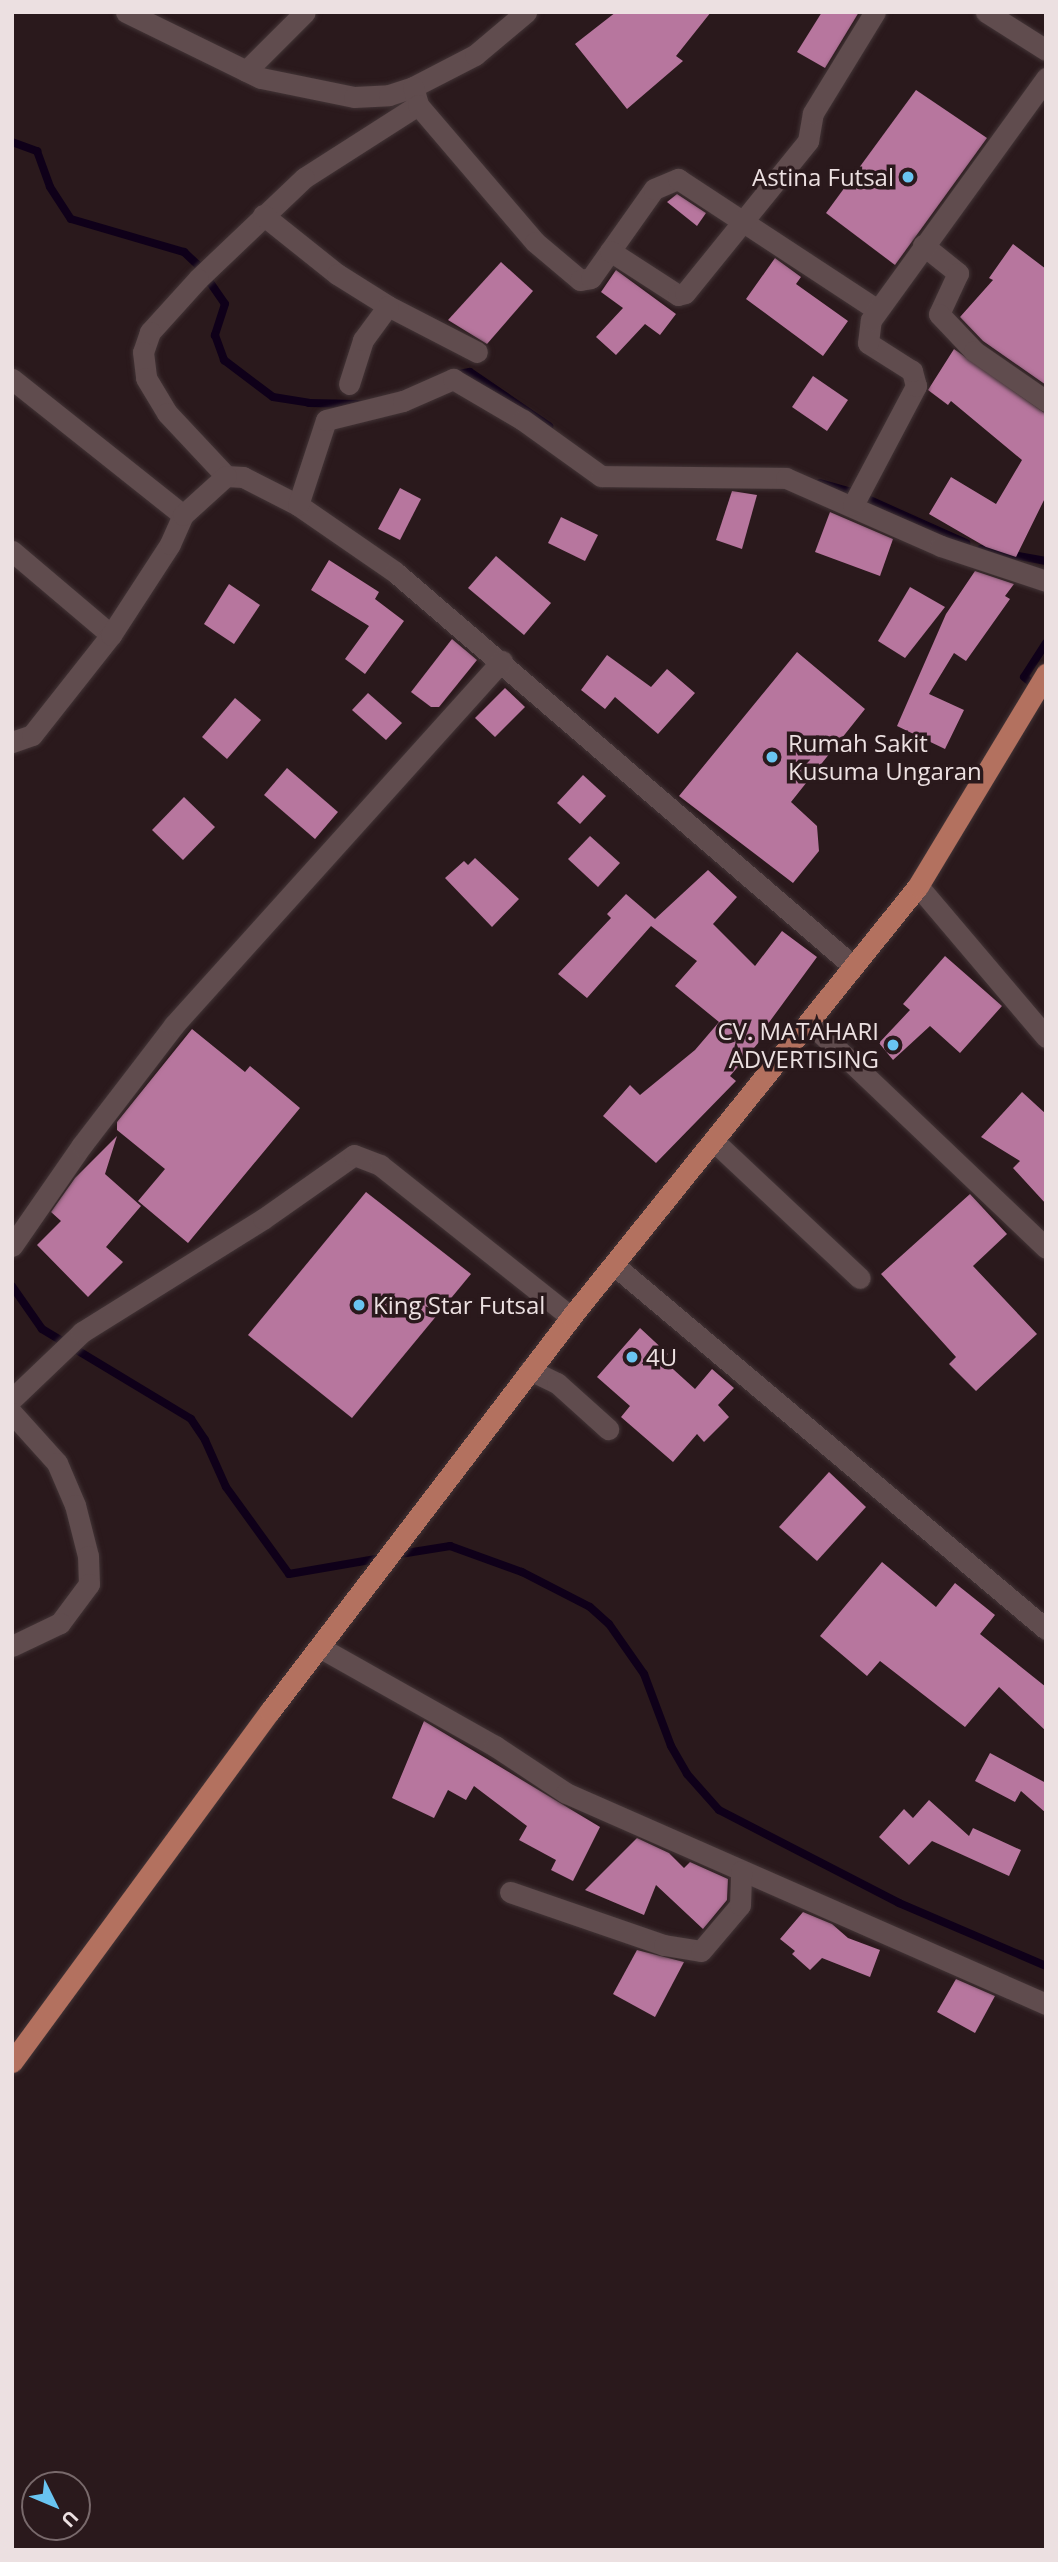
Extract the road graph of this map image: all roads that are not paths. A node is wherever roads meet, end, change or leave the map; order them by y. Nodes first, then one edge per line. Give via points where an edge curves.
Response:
1 (127, 12) edge
2 (305, 12) edge
3 (526, 12) edge
4 (875, 12) edge
5 (986, 12) edge
6 (1046, 50) edge
7 (246, 71) junction
8 (1046, 78) edge
9 (416, 96) junction
10 (262, 215) junction
11 (744, 222) junction
12 (923, 245) junction
13 (610, 251) junction
14 (388, 306) junction
15 (876, 309) junction
16 (478, 352) dead end
17 (12, 379) edge
18 (349, 384) dead end
19 (1046, 401) edge
20 (226, 476) junction
21 (857, 498) junction
22 (298, 505) junction
23 (183, 515) junction
24 (12, 551) edge
25 (1046, 580) edge
26 (111, 635) junction
27 (502, 661) junction
28 (1045, 676) edge
29 (12, 742) edge
30 (918, 886) junction
31 (853, 966) junction
32 (810, 1023) junction
33 (1046, 1037) edge
34 (716, 1143) junction
35 (12, 1246) edge
36 (1046, 1248) edge
37 (614, 1265) junction
38 (860, 1278) dead end
39 (571, 1317) junction
40 (530, 1370) junction
41 (12, 1399) edge
42 (12, 1413) edge
43 (608, 1429) dead end
44 (1046, 1629) edge
45 (12, 1646) edge
46 (321, 1648) junction
47 (741, 1871) junction
48 (510, 1892) dead end
49 (1046, 2004) edge
50 (12, 2062) edge

1 - 7 street
2 - 7 street
3 - 9 street
4 - 11 street via 813,113 808,141
5 - 6 street
7 - 9 street via 308,90 354,97
8 - 12 street
9 - 10 street via 303,178
9 - 13 street via 526,232 580,280 591,278
10 - 14 street
10 - 20 street via 149,332 142,352 143,368 167,413
11 - 13 street via 682,295
11 - 13 street via 688,182 666,181 654,189
11 - 15 street
12 - 15 street
12 - 19 street via 958,273 939,314 974,351
14 - 16 street
14 - 18 street via 363,340
15 - 21 street via 868,343 912,371 916,386
17 - 23 street
20 - 22 street via 243,477
20 - 23 street
21 - 22 street via 786,478 601,476 523,420 453,379 403,401 326,420
21 - 25 street via 941,546
22 - 27 street via 395,572
23 - 26 street via 170,544
24 - 26 street
26 - 29 street via 32,735
27 - 31 street
27 - 35 street via 174,1025
28 - 30 main road
30 - 31 main road
30 - 33 street
31 - 32 main road
32 - 34 main road
32 - 36 street
34 - 37 main road
34 - 38 street
37 - 39 main road
37 - 44 street
39 - 40 main road
39 - 41 street via 380,1165 354,1155 263,1219 82,1332
40 - 43 street via 557,1383
40 - 46 main road
42 - 45 street via 57,1463 75,1505 88,1556 89,1584 60,1623
46 - 47 street via 495,1746 566,1793
46 - 50 main road
47 - 48 street via 740,1905 701,1951 664,1945
47 - 49 street

